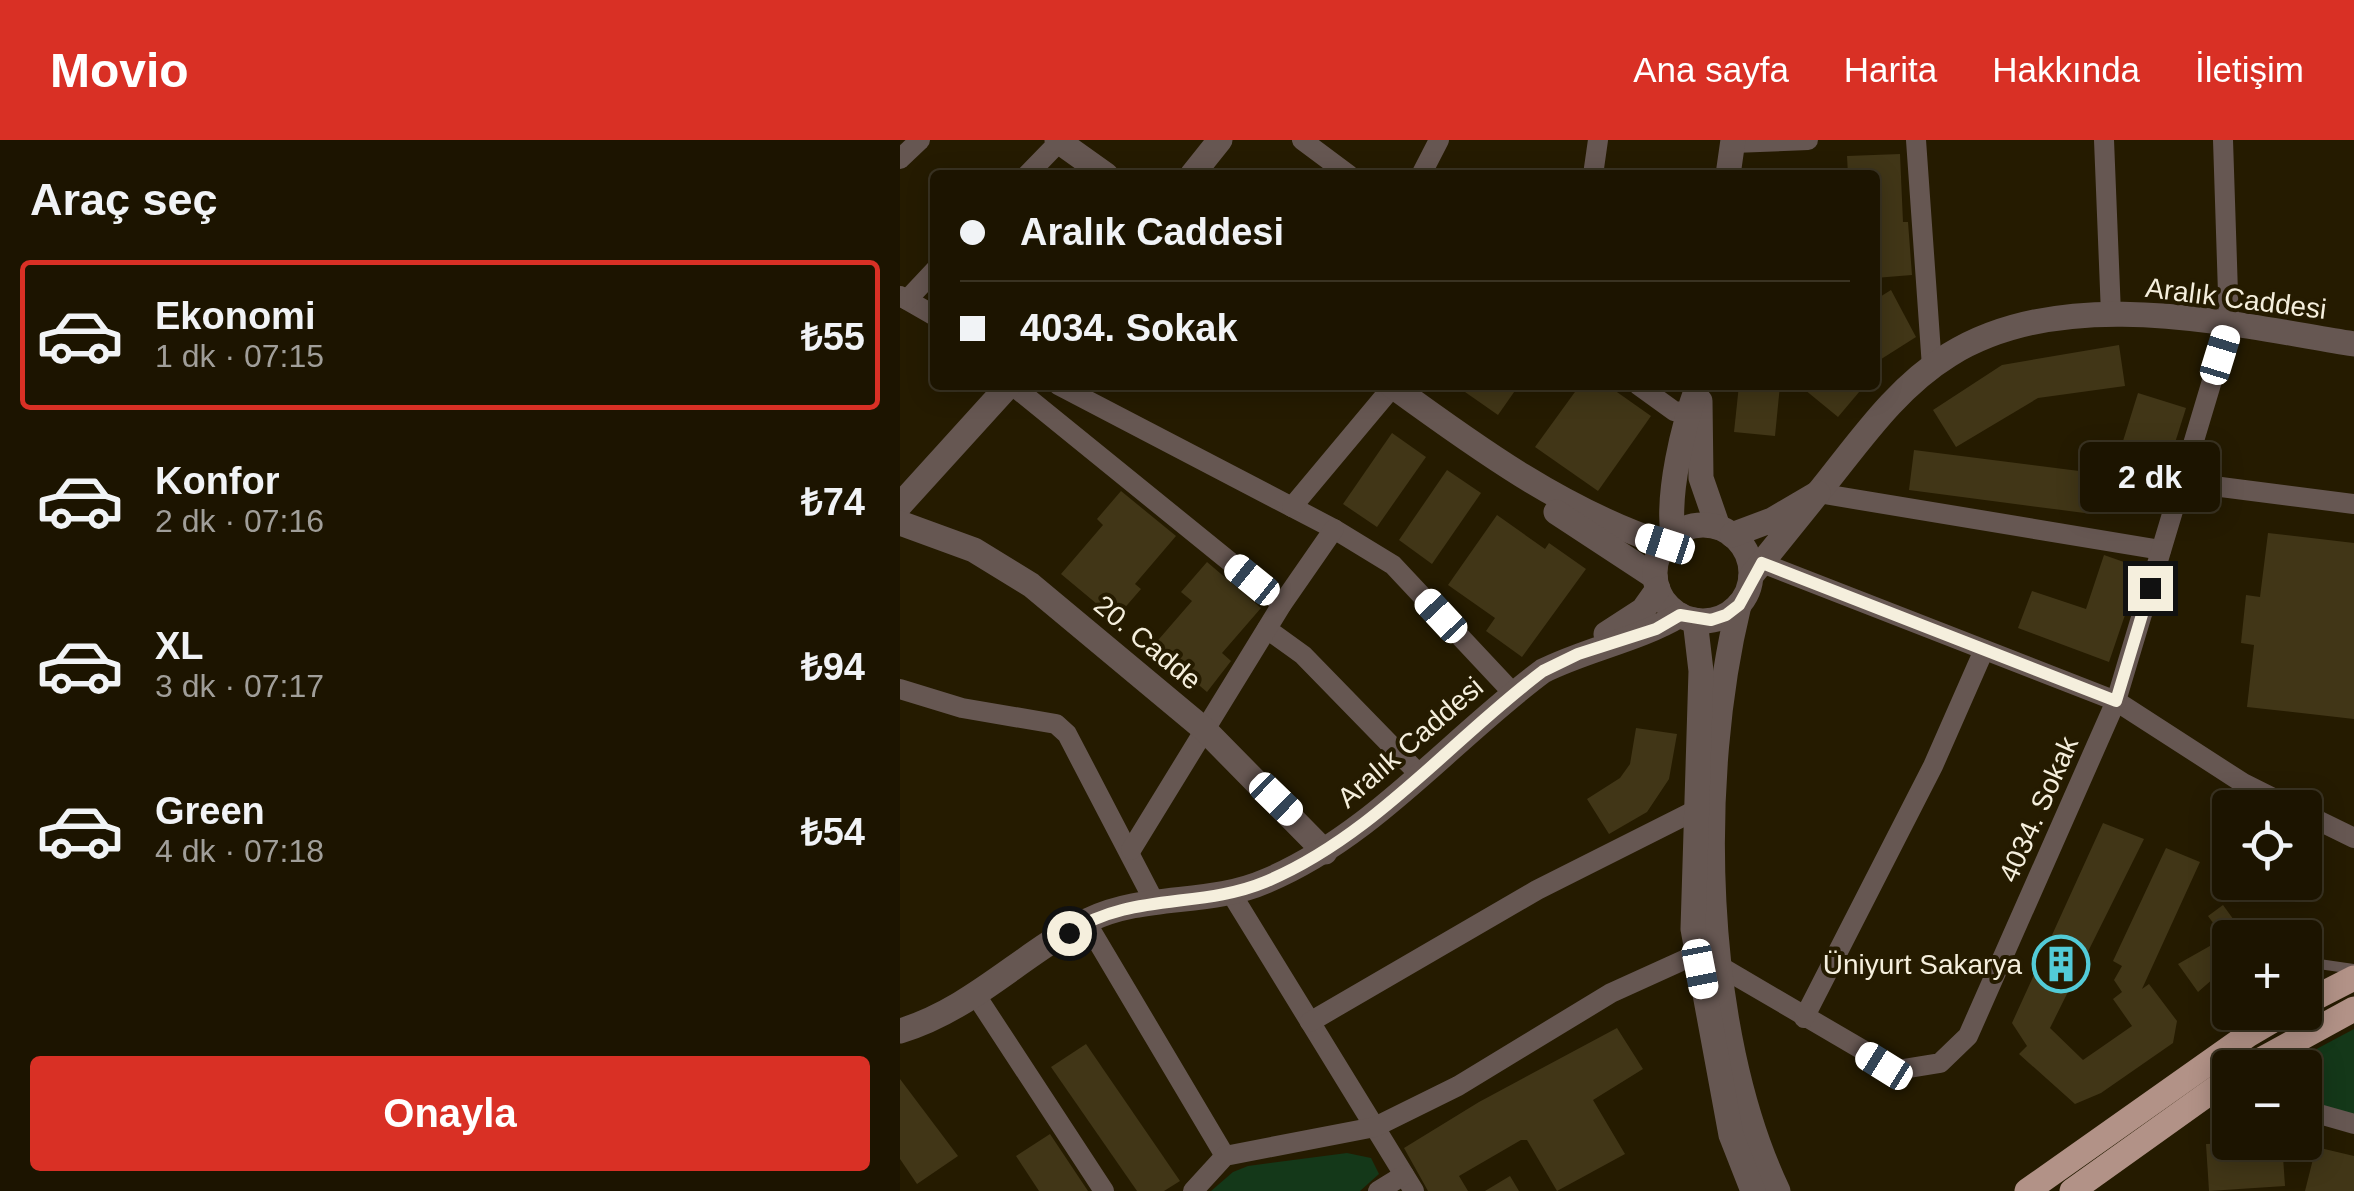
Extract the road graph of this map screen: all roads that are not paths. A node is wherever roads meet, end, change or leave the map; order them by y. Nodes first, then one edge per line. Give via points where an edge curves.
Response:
1 (920, 140) edge
2 (1220, 140) edge
3 (1302, 140) edge
4 (1440, 140) edge
5 (1598, 140) edge
6 (1808, 140) edge
7 (1916, 140) edge
8 (2104, 140) edge
9 (2224, 140) edge
10 (1058, 141) edge
11 (1733, 142) edge
12 (900, 159) edge
13 (1032, 170) edge
14 (1099, 170) edge
15 (1196, 170) edge
16 (1342, 170) edge
17 (1424, 170) edge
18 (1594, 170) edge
19 (1729, 170) edge
20 (930, 274) edge
21 (903, 298) edge
22 (930, 313) edge
23 (2110, 314) junction
24 (2229, 324) junction
25 (2354, 344) edge
26 (1932, 367) junction
27 (1005, 390) edge
28 (1016, 390) edge
29 (1068, 390) edge
30 (1388, 390) edge
31 (1399, 390) edge
32 (1645, 390) edge
33 (1696, 390) edge
34 (1698, 390) edge
35 (1688, 412) junction
36 (1466, 440) junction
37 (2182, 482) junction
38 (1818, 493) junction
39 (2354, 504) edge
40 (900, 505) edge
41 (1292, 507) junction
42 (900, 523) edge
43 (1334, 529) junction
44 (1725, 531) junction
45 (1669, 540) junction
46 (2161, 550) junction
47 (1757, 570) junction
48 (1657, 583) junction
49 (1282, 604) junction
50 (1739, 605) junction
51 (1688, 618) junction
52 (1267, 629) junction
53 (1984, 650) junction
54 (1578, 654) junction
55 (900, 689) edge
56 (1513, 693) junction
57 (2116, 701) junction
58 (1205, 730) junction
59 (1419, 774) junction
60 (2255, 790) edge
61 (1696, 810) junction
62 (2322, 822) edge
63 (2354, 838) edge
64 (1131, 850) junction
65 (1325, 852) junction
66 (1231, 893) junction
67 (1154, 901) junction
68 (1086, 922) junction
69 (1697, 954) junction
70 (2322, 964) edge
71 (1721, 967) junction
72 (2354, 969) edge
73 (2354, 978) edge
74 (2322, 994) edge
75 (977, 996) junction
76 (2354, 1009) edge
77 (1804, 1018) junction
78 (1310, 1022) junction
79 (2269, 1030) edge
80 (900, 1031) edge
81 (2247, 1050) edge
82 (2255, 1050) edge
83 (2212, 1074) edge
84 (2212, 1094) edge
85 (2322, 1115) edge
86 (2354, 1124) edge
87 (1374, 1127) junction
88 (1225, 1156) junction
89 (1409, 1183) edge
90 (1104, 1191) edge
91 (1193, 1191) edge
92 (1378, 1191) edge
93 (1753, 1191) edge
94 (1778, 1191) edge
95 (2027, 1191) edge
96 (2072, 1191) edge

1 - 12 street
2 - 15 street
3 - 16 street
4 - 17 street
5 - 18 street
6 - 11 street
7 - 26 street
8 - 23 street
9 - 24 street, 4034. Sokak
10 - 13 street
10 - 14 street
11 - 19 street
20 - 21 street
21 - 22 street
23 - 24 street, Aralık Caddesi
23 - 26 street, Aralık Caddesi via 2024,324 1952,352
24 - 25 street, Aralık Caddesi
24 - 37 street, 4034. Sokak
26 - 38 street, Aralık Caddesi via 1888,405
27 - 40 street
28 - 49 street
29 - 41 street
30 - 41 street
31 - 36 street
32 - 35 street via 1674,411
33 - 35 street
34 - 44 street via 1701,478
35 - 45 street
36 - 45 street via 1569,505 1614,527
36 - 48 street via 1501,473
37 - 39 street
37 - 46 street, 4034. Sokak
38 - 44 street via 1772,520
38 - 46 street
38 - 47 street, Aralık Caddesi
41 - 43 street
42 - 58 street, 20. Cadde via 974,550 1031,584
43 - 49 street
43 - 56 street via 1393,565
44 - 45 street via 1687,528
44 - 47 street
45 - 48 street via 1656,562
46 - 57 street, 4034. Sokak
47 - 50 street
47 - 53 street
48 - 51 street via 1668,606
48 - 54 street, Aralık Caddesi via 1643,610
49 - 52 street
50 - 51 street via 1726,615
50 - 71 street via 1722,692 1717,776 1713,910
51 - 54 street, Aralık Caddesi
51 - 61 street via 1701,670
52 - 58 street
52 - 59 street via 1303,655
53 - 57 street
53 - 77 street via 1933,766
54 - 56 street, Aralık Caddesi
55 - 64 street via 978,712 1056,724
56 - 59 street, Aralık Caddesi
57 - 60 street
57 - 77 street, 4034. Sokak via 1958,1049 1940,1063 1897,1070
58 - 64 street
58 - 65 street, 20. Cadde
59 - 65 street, Aralık Caddesi
61 - 69 street
61 - 78 street via 1537,890
62 - 63 street
64 - 67 street
65 - 66 street, Aralık Caddesi
66 - 67 street, Aralık Caddesi
66 - 78 street
67 - 68 street, Aralık Caddesi
68 - 75 street, Aralık Caddesi
68 - 88 street
69 - 87 street via 1611,993 1458,1086
69 - 93 street via 1732,1134
70 - 72 lane
71 - 77 street, 4034. Sokak
71 - 94 street via 1737,1062 1761,1156
73 - 74 main road
75 - 80 street, Aralık Caddesi
75 - 90 street
76 - 82 main road
78 - 87 street
79 - 81 main road
83 - 95 main road
84 - 96 main road
85 - 86 street
87 - 88 street
87 - 89 street
88 - 91 street
89 - 92 street

